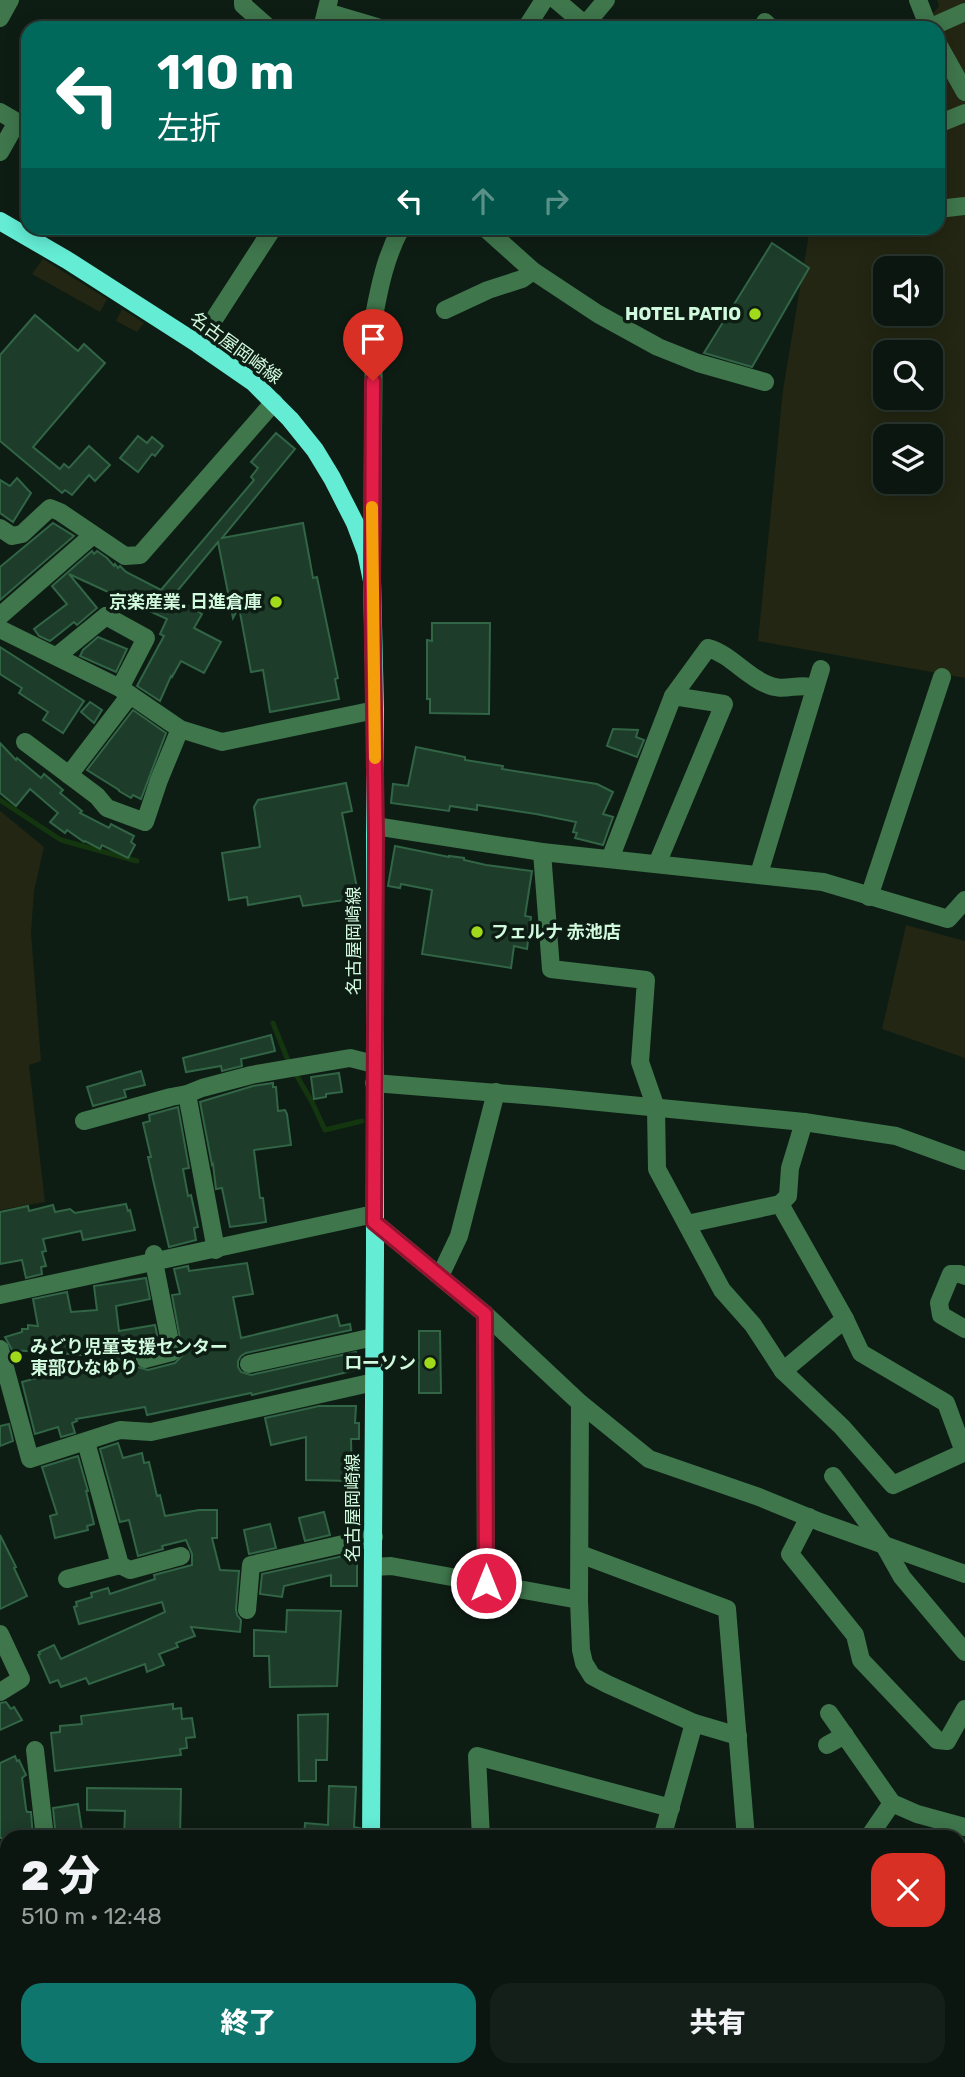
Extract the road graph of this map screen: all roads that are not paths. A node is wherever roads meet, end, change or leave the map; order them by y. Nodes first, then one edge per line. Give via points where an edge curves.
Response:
1 (10, 0) edge
2 (544, 0) edge
3 (556, 0) edge
4 (607, 0) edge
5 (918, 0) edge
6 (238, 2) edge
7 (965, 12) edge
8 (326, 13) edge
9 (0, 18) edge
10 (261, 21) edge
11 (355, 21) edge
12 (530, 21) edge
13 (581, 21) edge
14 (591, 21) edge
15 (926, 21) edge
16 (945, 21) edge
17 (945, 56) edge
18 (965, 92) edge
19 (0, 112) edge
20 (965, 113) edge
21 (945, 121) edge
22 (0, 152) edge
23 (965, 206) edge
24 (945, 208) edge
25 (0, 221) edge
26 (21, 233) edge
27 (24, 235) edge
28 (268, 235) edge
29 (398, 235) edge
30 (493, 235) edge
31 (533, 271) junction
32 (445, 310) dead end
33 (198, 344) junction
34 (765, 382) dead end
35 (274, 402) junction
36 (0, 528) edge
37 (93, 535) junction
38 (372, 581) junction
39 (0, 616) edge
40 (0, 629) edge
41 (57, 656) junction
42 (821, 669) dead end
43 (942, 677) dead end
44 (815, 688) junction
45 (125, 692) junction
46 (673, 696) junction
47 (375, 710) junction
48 (180, 729) junction
49 (25, 742) dead end
50 (69, 775) junction
51 (375, 826) junction
52 (542, 852) junction
53 (610, 859) junction
54 (657, 864) junction
55 (759, 874) junction
56 (869, 897) junction
57 (965, 900) edge
58 (374, 1063) junction
59 (374, 1083) junction
60 (496, 1092) junction
61 (187, 1094) junction
62 (656, 1108) junction
63 (84, 1121) dead end
64 (804, 1122) junction
65 (965, 1161) edge
66 (780, 1204) junction
67 (374, 1218) junction
68 (687, 1224) junction
69 (216, 1250) junction
70 (154, 1258) junction
71 (440, 1276) junction
72 (965, 1276) edge
73 (0, 1295) edge
74 (485, 1314) junction
75 (845, 1320) junction
76 (965, 1329) edge
77 (374, 1337) junction
78 (0, 1349) edge
79 (145, 1359) dead end
80 (249, 1364) dead end
81 (783, 1371) junction
82 (374, 1382) junction
83 (580, 1403) junction
84 (86, 1442) junction
85 (965, 1452) edge
86 (833, 1476) dead end
87 (809, 1517) junction
88 (374, 1537) junction
89 (884, 1545) junction
90 (580, 1553) junction
91 (181, 1556) dead end
92 (120, 1565) junction
93 (373, 1567) junction
94 (965, 1574) edge
95 (66, 1579) dead end
96 (486, 1583) junction
97 (579, 1600) junction
98 (247, 1610) dead end
99 (0, 1634) edge
100 (965, 1653) edge
101 (0, 1692) edge
102 (965, 1709) edge
103 (830, 1713) dead end
104 (694, 1723) junction
105 (845, 1735) junction
106 (738, 1737) junction
107 (827, 1745) dead end
108 (35, 1750) dead end
109 (892, 1803) junction
110 (671, 1808) junction
111 (965, 1827) edge
112 (44, 1830) edge
113 (371, 1830) edge
114 (481, 1830) edge
115 (664, 1830) edge
116 (745, 1830) edge
117 (873, 1830) edge

1 - 9 street
2 - 12 street
3 - 13 street
4 - 14 street
5 - 15 street
6 - 10 street
7 - 16 street
8 - 11 street
17 - 18 street
19 - 22 street via 18,122
20 - 21 street
23 - 24 street
25 - 26 main road, 名古屋岡崎線
27 - 33 main road, 名古屋岡崎線
28 - 33 street
29 - 38 street via 380,281 374,316
30 - 31 street
31 - 32 street
31 - 34 street via 658,347
33 - 35 main road, 名古屋岡崎線
35 - 37 street via 140,555 125,556
35 - 38 main road, 名古屋岡崎線 via 332,478 355,523
36 - 37 street via 12,536 22,534 50,508
37 - 39 street
38 - 47 main road, 名古屋岡崎線
40 - 41 street
41 - 45 street
41 - 45 street via 106,616 146,638
42 - 44 street
43 - 56 street
44 - 46 street via 763,684 708,648
44 - 55 street
45 - 48 street
45 - 50 street
46 - 53 street
46 - 54 street via 724,704
47 - 48 street via 222,742
47 - 51 main road, 名古屋岡崎線
48 - 50 street via 145,822 107,808
49 - 50 street
51 - 52 street
51 - 58 main road, 名古屋岡崎線
52 - 53 street
52 - 62 street via 551,969 646,980 639,1062
53 - 54 street
54 - 55 street
55 - 56 street via 823,882
56 - 57 street via 948,919
58 - 59 main road, 名古屋岡崎線
58 - 61 street via 350,1058 299,1066
59 - 60 street
59 - 67 main road, 名古屋岡崎線
60 - 62 street
60 - 71 street via 459,1236
61 - 63 street
61 - 69 street
62 - 64 street
62 - 68 street via 657,1169
64 - 65 street via 896,1136
64 - 66 street via 790,1168 788,1196
66 - 68 street
66 - 75 street
67 - 69 street
67 - 71 street
67 - 77 main road, 名古屋岡崎線
68 - 81 street via 722,1290 753,1325
69 - 70 street
70 - 73 street
70 - 79 street via 172,1352
71 - 74 street
72 - 76 street via 951,1274 939,1303 941,1315
74 - 83 street
74 - 96 street
75 - 81 street
75 - 85 street via 861,1353 946,1403
77 - 80 street
77 - 82 main road, 名古屋岡崎線
78 - 84 street via 30,1459
81 - 85 street via 842,1426 893,1485
82 - 84 street via 151,1432 120,1430
82 - 88 main road, 名古屋岡崎線
83 - 87 street via 649,1459
83 - 90 street
84 - 92 street
86 - 89 street
87 - 89 street
87 - 102 street via 790,1554 855,1635 861,1660 937,1740 947,1741
88 - 93 main road, 名古屋岡崎線
88 - 98 street via 251,1565
89 - 94 street
89 - 100 street via 902,1577
90 - 97 street
90 - 106 street via 727,1609
91 - 92 street via 130,1570
92 - 95 street
93 - 96 street via 391,1566
93 - 113 main road, 名古屋岡崎線
96 - 97 street
97 - 104 street via 580,1650 592,1676
99 - 101 street via 22,1679
103 - 105 street
104 - 106 street
104 - 110 street
105 - 107 street
105 - 109 street
106 - 116 street
108 - 112 street
109 - 111 street
109 - 117 street
110 - 114 street via 477,1756
110 - 115 street

